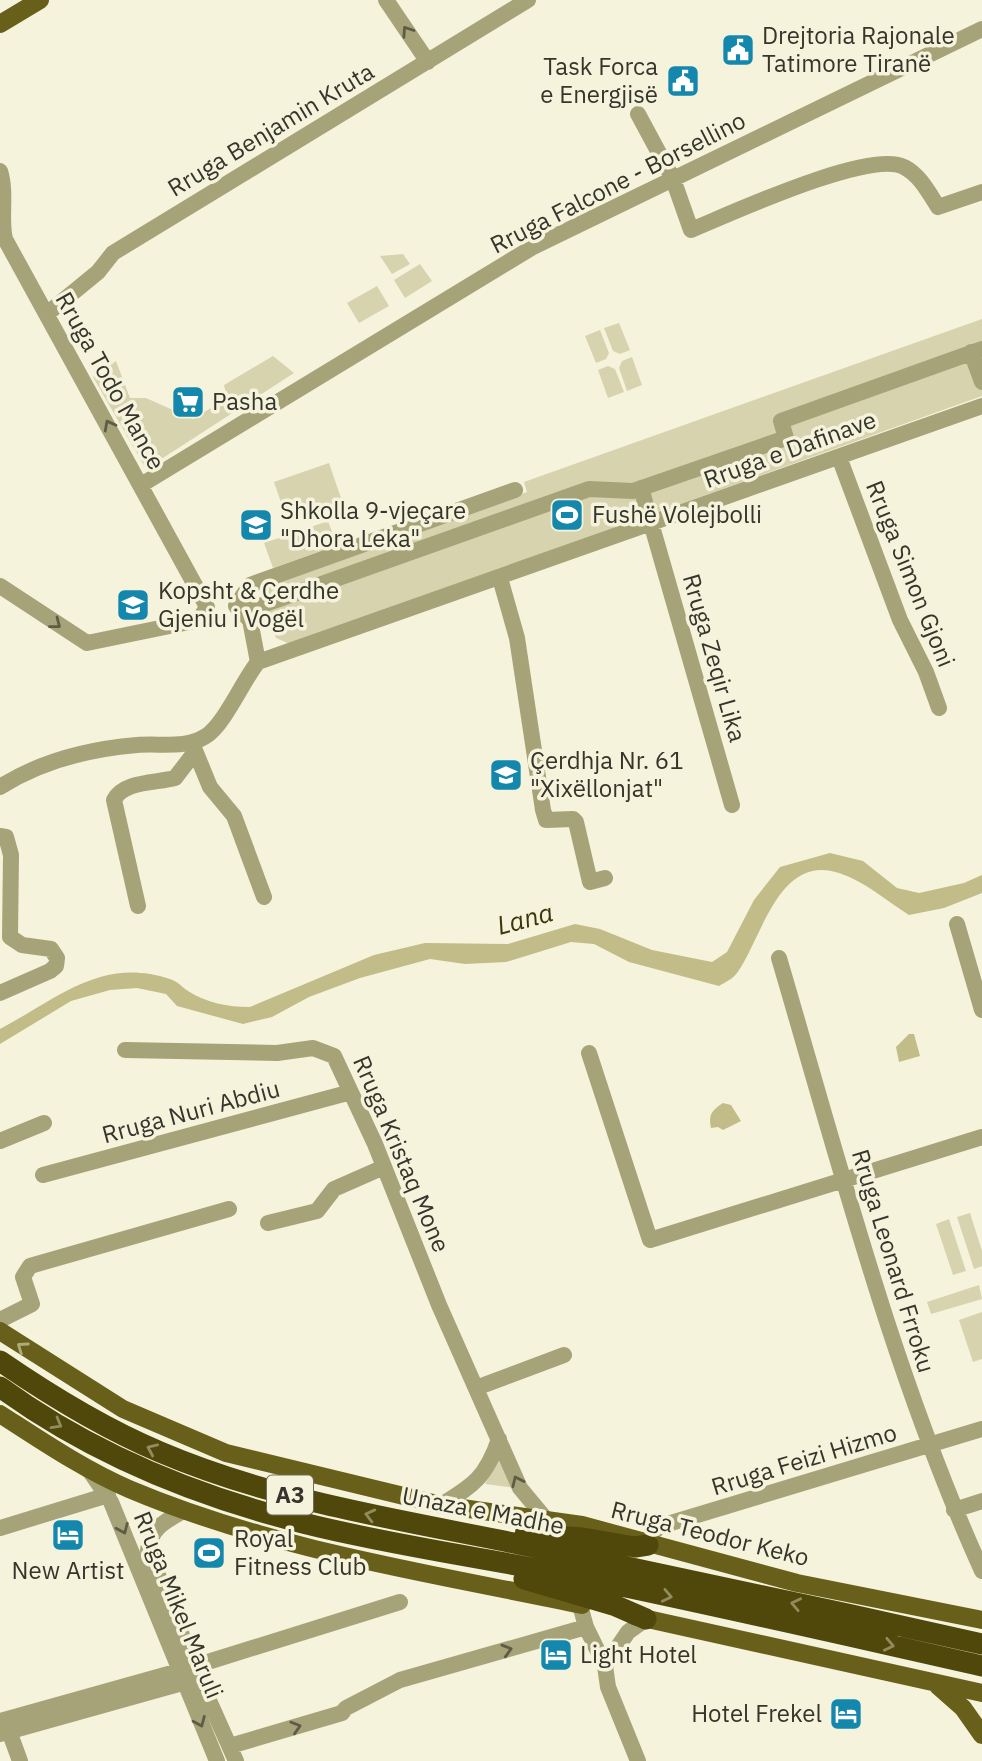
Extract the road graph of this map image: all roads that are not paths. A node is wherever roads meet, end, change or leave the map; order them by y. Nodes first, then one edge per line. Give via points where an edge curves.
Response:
1 (40, 0) edge
2 (386, 0) edge
3 (528, 0) edge
4 (0, 24) edge
5 (982, 29) edge
6 (428, 62) junction
7 (638, 114) dead end
8 (0, 170) edge
9 (673, 179) junction
10 (982, 191) edge
11 (48, 313) junction
12 (977, 351) edge
13 (982, 382) edge
14 (982, 407) edge
15 (839, 457) junction
16 (141, 485) junction
17 (641, 488) junction
18 (515, 490) dead end
19 (653, 524) junction
20 (500, 578) junction
21 (0, 586) edge
22 (207, 607) junction
23 (240, 609) junction
24 (258, 662) junction
25 (939, 708) dead end
26 (194, 747) junction
27 (0, 788) edge
28 (732, 806) dead end
29 (0, 836) edge
30 (605, 878) dead end
31 (264, 897) dead end
32 (138, 906) dead end
33 (957, 925) dead end
34 (779, 958) dead end
35 (0, 993) edge
36 (982, 1010) edge
37 (125, 1051) dead end
38 (589, 1053) dead end
39 (351, 1092) junction
40 (44, 1123) dead end
41 (982, 1137) edge
42 (0, 1141) edge
43 (384, 1167) junction
44 (43, 1175) dead end
45 (844, 1180) junction
46 (229, 1209) dead end
47 (268, 1223) dead end
48 (0, 1320) edge
49 (0, 1331) edge
50 (564, 1355) dead end
51 (0, 1361) edge
52 (0, 1387) edge
53 (476, 1388) junction
54 (0, 1414) edge
55 (982, 1429) edge
56 (499, 1439) junction
57 (929, 1446) junction
58 (89, 1470) junction
59 (108, 1495) junction
60 (982, 1501) edge
61 (441, 1505) junction
62 (185, 1510) junction
63 (954, 1510) junction
64 (545, 1518) junction
65 (0, 1528) edge
66 (398, 1532) junction
67 (648, 1545) junction
68 (982, 1572) edge
69 (400, 1602) dead end
70 (982, 1604) edge
71 (580, 1605) junction
72 (951, 1613) junction
73 (646, 1619) junction
74 (982, 1619) edge
75 (586, 1627) junction
76 (982, 1644) edge
77 (606, 1666) junction
78 (982, 1666) edge
79 (189, 1675) junction
80 (935, 1684) junction
81 (982, 1693) edge
82 (3, 1727) edge
83 (982, 1735) edge
84 (233, 1754) edge
85 (20, 1761) edge
86 (217, 1761) edge
87 (638, 1761) edge

1 - 4 main road
6 -> 2 street
3 - 6 street, Rruga Benjamin Kruta
5 - 9 street, Rruga Falcone - Borsellino
6 - 11 street, Rruga Benjamin Kruta via 113,253
7 - 9 street
8 - 11 street, Rruga Todo Mance via 5,195 2,232
9 - 10 street via 691,230 807,184 876,163 903,166 917,176 938,207
9 - 16 street, Rruga Falcone - Borsellino via 533,247
16 -> 11 street, Rruga Todo Mance
12 - 13 street
12 - 17 street via 780,421 786,438
14 - 15 street, Rruga e Dafinave
15 - 19 street, Rruga e Dafinave
15 - 25 street, Rruga Simon Gjoni via 900,620
16 - 22 street, Rruga Todo Mance
17 - 19 street, Rruga Zeqir Lika
17 - 23 street via 589,489
18 - 23 street via 250,585
19 - 20 street, Rruga e Dafinave
19 - 28 street, Rruga Zeqir Lika
20 - 24 street, Rruga e Dafinave
20 - 30 street via 516,638 546,820 573,819 590,882
21 -> 22 street via 87,643 199,620
22 - 23 street
23 - 24 street via 253,630
24 - 26 street via 219,724
26 - 27 street via 138,745 86,752 40,767
26 - 31 street via 209,787 234,816
26 - 32 street via 175,778 127,788 114,800
29 - 35 street via 6,837 11,855 10,936 22,944 51,949 57,958 50,971
33 - 36 street
34 - 45 street, Rruga Leonard Frroku
37 - 39 street, Rruga Kristaq Mone via 277,1054 313,1048 334,1056
38 - 45 street via 650,1240
39 - 43 street, Rruga Kristaq Mone
39 - 44 street, Rruga Nuri Abdiu
40 - 42 street
41 - 45 street
43 - 47 street via 334,1189 317,1211
43 - 53 street, Rruga Kristaq Mone
45 - 57 street, Rruga Leonard Frroku
46 - 48 street via 30,1266 23,1277 32,1304
61 -> 49 main road, Rruga Teodor Keko via 270,1466 169,1432 87,1389
50 - 53 street
66 -> 51 highway, Unaza e Madhe / A3 via 160,1452 52,1396
52 -> 66 highway, Unaza e Madhe / A3 via 78,1436 184,1486 302,1523
53 - 56 street, Rruga Kristaq Mone
54 - 58 main road
55 - 57 street, Rruga Feizi Hizmo
56 - 61 street via 478,1481
64 -> 56 street, Rruga Kristaq Mone via 520,1488
57 - 63 street, Rruga Leonard Frroku
57 - 67 street, Rruga Feizi Hizmo via 661,1526
58 - 59 street, Rruga Mikel Maruli
58 - 62 main road
59 - 65 street
59 -> 79 street, Rruga Mikel Maruli
60 - 63 street
61 - 64 main road, Rruga Teodor Keko
62 - 71 main road via 355,1558
62 - 79 street, Rruga Mikel Maruli via 156,1528 148,1550
63 - 68 street, Rruga Leonard Frroku
64 - 67 main road, Rruga Teodor Keko
66 - 67 highway via 421,1517 524,1534
66 - 73 highway via 413,1552 616,1605
76 -> 66 highway, Unaza e Madhe / A3 via 536,1547
66 -> 78 highway, Unaza e Madhe / A3
67 - 72 main road, Rruga Teodor Keko via 797,1583
69 - 79 street
70 - 72 main road
71 - 73 main road
71 - 75 street
72 - 74 main road, Rruga Teodor Keko
73 - 77 street via 628,1632
73 - 80 main road
75 - 77 street
84 -> 75 street via 342,1713 400,1681
77 - 87 street via 608,1687
79 - 82 street
79 - 84 street, Rruga Mikel Maruli
79 -> 86 street, Rruga Mikel Maruli
80 - 81 main road
80 - 83 main road via 963,1708
82 - 85 street

